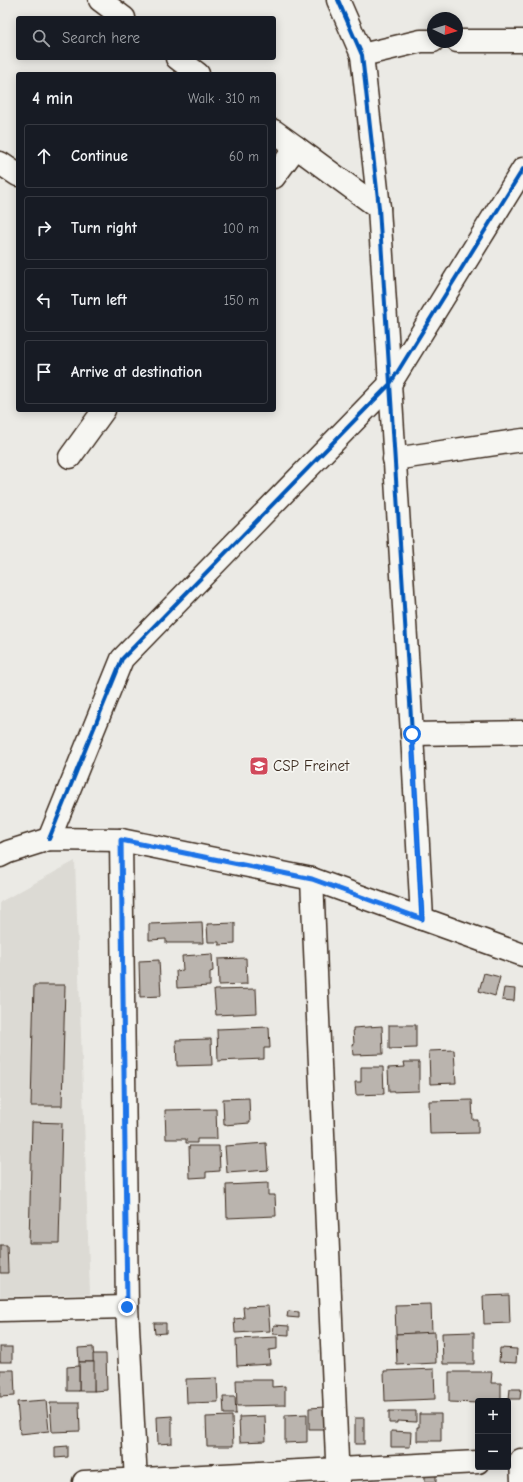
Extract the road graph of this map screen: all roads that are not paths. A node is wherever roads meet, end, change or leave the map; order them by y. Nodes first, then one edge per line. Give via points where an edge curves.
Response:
1 (100, 0) edge
2 (338, 0) edge
3 (121, 16) edge
4 (427, 41) edge
5 (463, 41) edge
6 (523, 41) edge
7 (362, 55) junction
8 (180, 60) edge
9 (195, 72) edge
10 (276, 132) edge
11 (296, 147) junction
12 (0, 163) edge
13 (523, 169) edge
14 (16, 174) edge
15 (276, 174) edge
16 (379, 208) junction
17 (390, 384) junction
18 (103, 412) edge
19 (523, 440) edge
20 (70, 456) dead end
21 (394, 459) junction
22 (523, 732) edge
23 (412, 734) junction
24 (49, 839) junction
25 (121, 840) junction
26 (3, 851) edge
27 (312, 879) junction
28 (422, 919) junction
29 (523, 955) edge
30 (127, 1307) junction
31 (0, 1310) edge
32 (517, 1460) edge
33 (475, 1462) edge
34 (338, 1476) edge
35 (136, 1481) edge
36 (84, 1482) edge
37 (522, 1482) edge

1 - 3 street
2 - 7 street
4 - 7 street
5 - 6 street
7 - 16 street
8 - 9 street
10 - 11 street
11 - 15 street
11 - 16 street
12 - 14 street
13 - 17 street
16 - 17 street
17 - 21 street
17 - 24 street via 122,659
18 - 20 street
19 - 21 street
21 - 23 street
22 - 23 street
23 - 28 street
24 - 25 street
24 - 26 street
25 - 27 street
25 - 30 street
27 - 28 street
27 - 34 street
28 - 29 street
30 - 31 street
30 - 35 street
32 - 37 street
33 - 34 street
34 - 35 street
35 - 36 street

